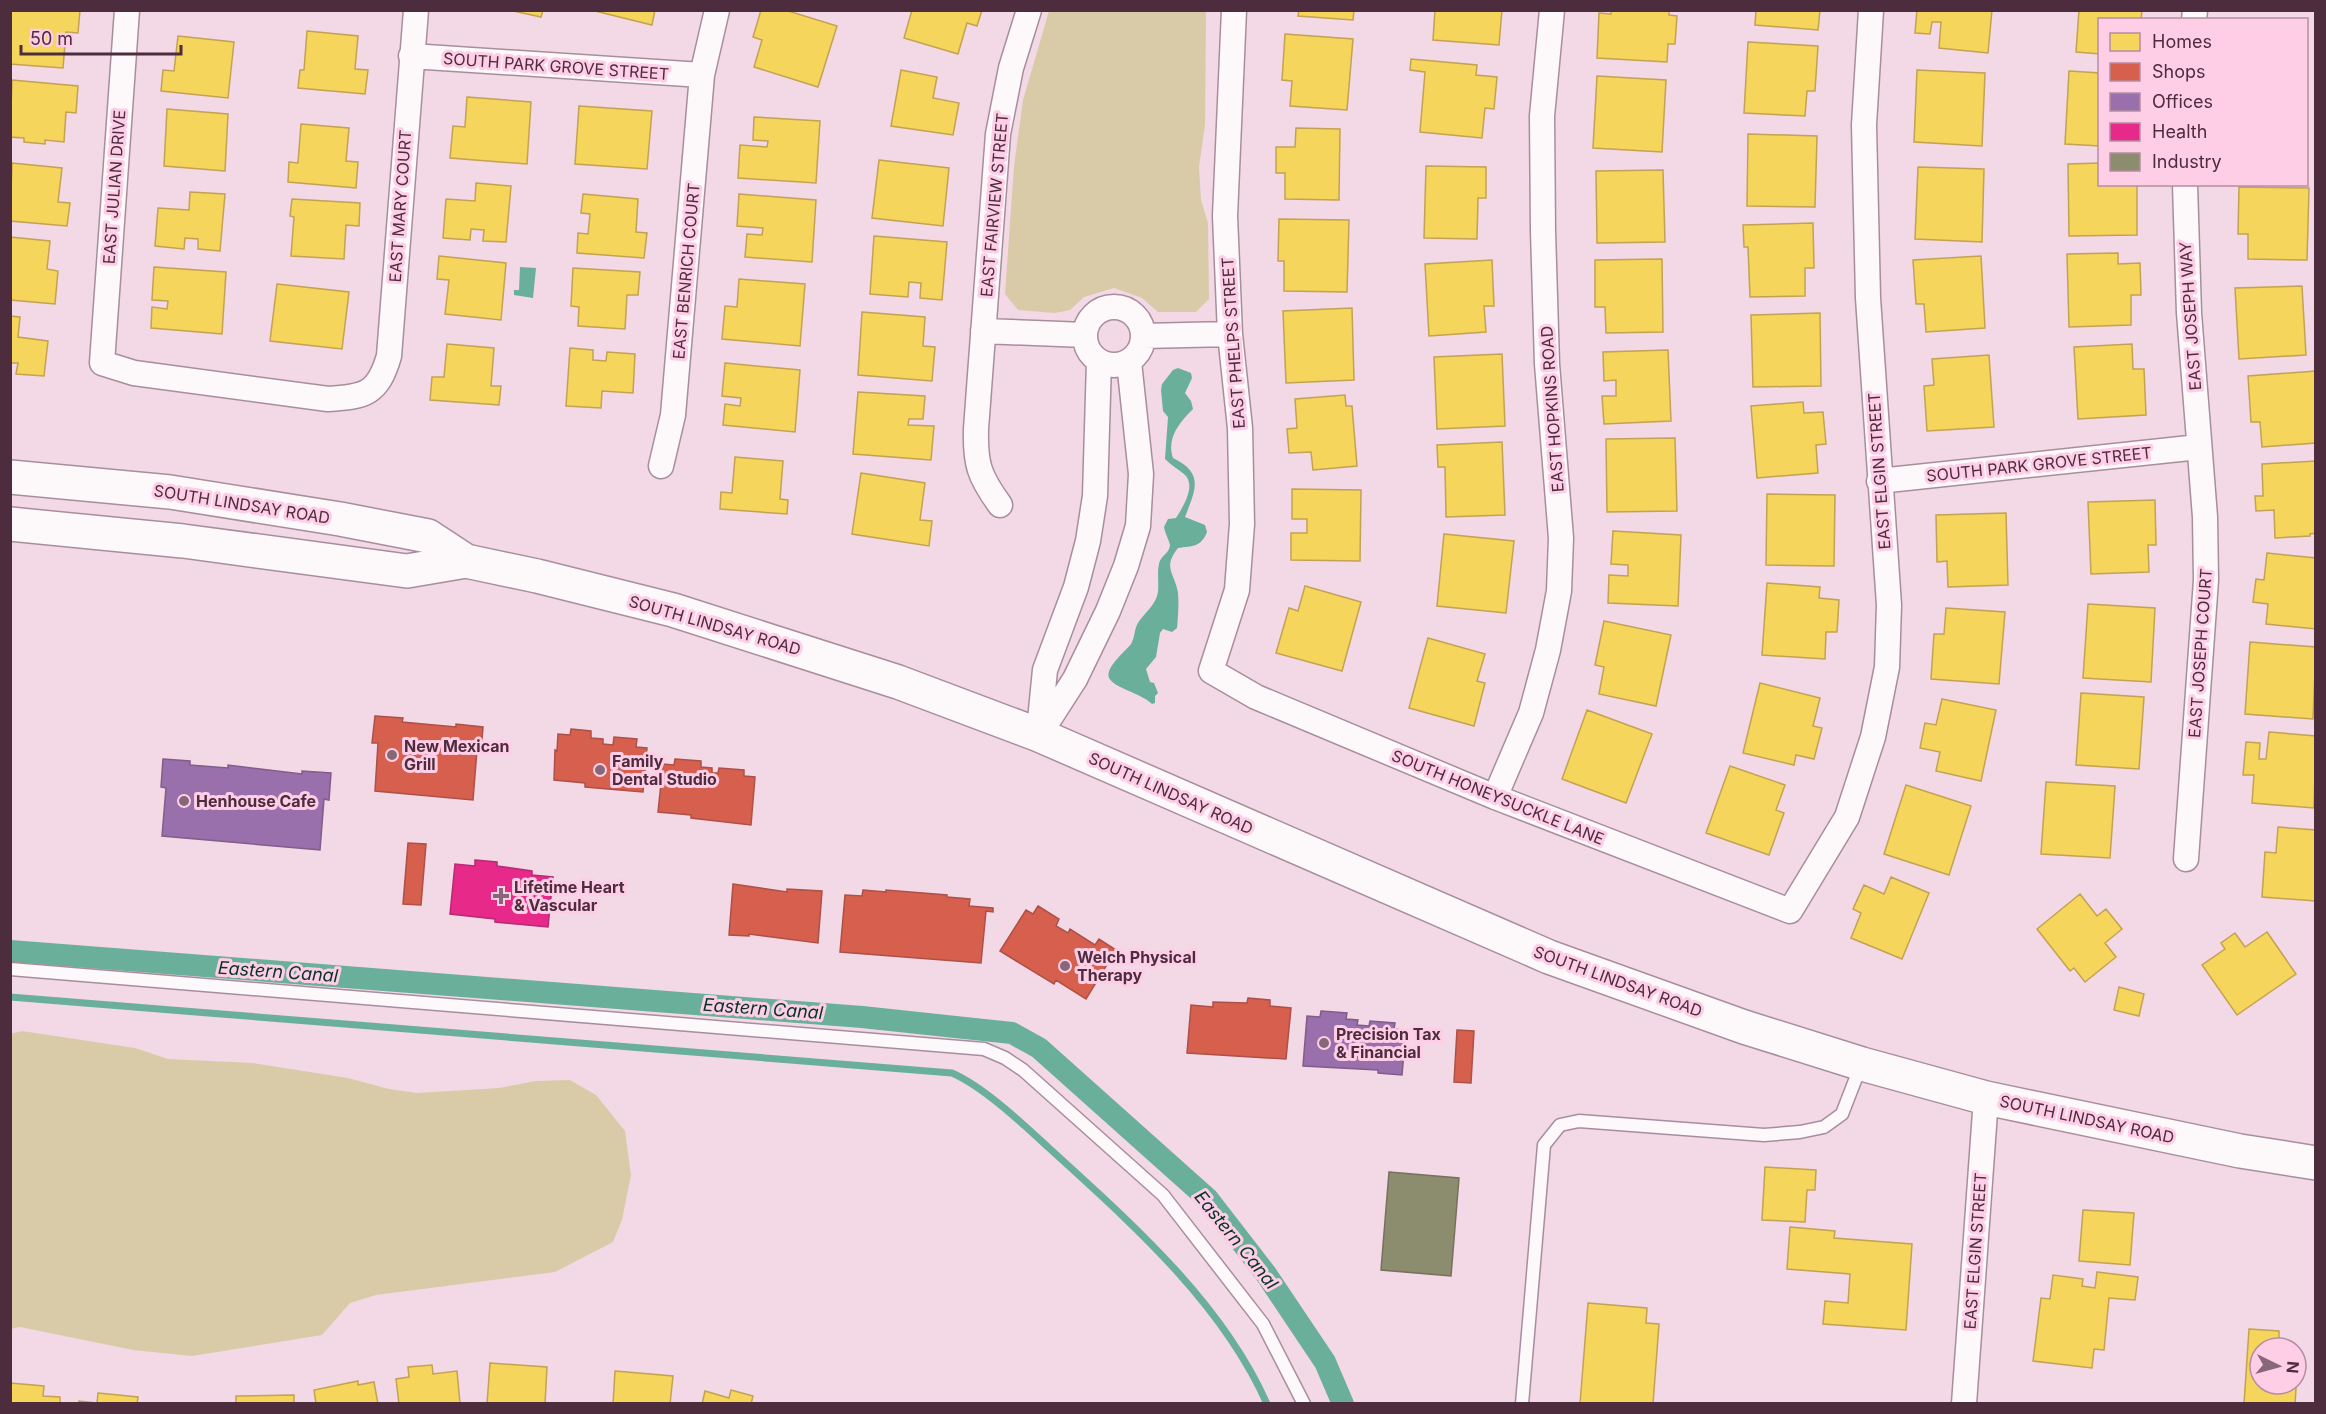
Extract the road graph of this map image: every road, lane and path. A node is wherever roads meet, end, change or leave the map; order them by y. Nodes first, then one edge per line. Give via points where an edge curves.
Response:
1 (127, 10) edge
2 (416, 10) edge
3 (717, 10) edge
4 (1029, 10) edge
5 (1234, 10) edge
6 (1552, 10) edge
7 (1871, 10) edge
8 (411, 56) junction
9 (702, 75) junction
10 (2184, 186) edge
11 (983, 331) junction
12 (1230, 334) junction
13 (1085, 335) junction
14 (1143, 336) junction
15 (1099, 361) junction
16 (1129, 362) junction
17 (367, 393) joint
18 (2199, 447) junction
19 (661, 466) dead end
20 (10, 477) edge
21 (1879, 481) junction
22 (1000, 505) dead end
23 (10, 524) edge
24 (466, 561) junction
25 (1211, 671) joint
26 (1039, 735) junction
27 (1495, 797) junction
28 (2186, 859) dead end
29 (1790, 911) joint
30 (10, 969) edge
31 (1862, 1064) junction
32 (1986, 1098) junction
33 (2316, 1163) edge
34 (1304, 1404) edge
35 (1522, 1404) edge
36 (1964, 1404) edge

1 - 17 street, EAST JULIAN DRIVE via 102,363 134,373 328,399
2 - 8 street, EAST MARY COURT
3 - 9 street, EAST BENRICH COURT
4 - 11 street, EAST FAIRVIEW STREET via 1011,68 998,134
5 - 12 street, EAST PHELPS STREET via 1225,216
6 - 27 street, EAST HOPKINS ROAD via 1542,116 1543,231 1547,364 1561,538 1560,591 1531,713
7 - 21 street, EAST ELGIN STREET via 1864,125 1868,298
8 - 9 street, SOUTH PARK GROVE STREET
8 - 17 street, EAST MARY COURT via 389,356 383,378
9 - 19 street, EAST BENRICH COURT via 673,415
10 - 18 street, EAST JOSEPH WAY via 2188,313
11 - 13 street
11 - 22 street, EAST FAIRVIEW STREET via 975,456 984,483
12 - 14 street
12 - 25 street, EAST PHELPS STREET via 1240,428 1242,524 1237,590
13 - 14 street via 1091,318 1114,307 1131,312
13 - 15 street via 1088,350
14 - 16 street via 1139,351
15 - 16 street via 1114,365
15 - 26 street via 1095,496 1088,541 1076,587 1045,670
16 - 26 street via 1141,474 1137,526 1107,611 1075,679
18 - 21 street, SOUTH PARK GROVE STREET
18 - 28 street, EAST JOSEPH COURT via 2206,580
20 - 24 main road, SOUTH LINDSAY ROAD via 170,492 340,519 428,536
21 - 29 street, EAST ELGIN STREET via 1889,605 1887,667 1873,737 1846,817
23 - 24 main road, SOUTH LINDSAY ROAD via 183,541 407,571
24 - 26 main road, SOUTH LINDSAY ROAD via 673,610 898,682
25 - 27 street, SOUTH HONEYSUCKLE LANE via 1256,697
26 - 31 main road, SOUTH LINDSAY ROAD via 1549,957 1744,1027
27 - 29 street, SOUTH HONEYSUCKLE LANE
30 - 34 lane via 984,1049 1023,1070 1163,1195 1263,1324
31 - 32 main road, SOUTH LINDSAY ROAD
31 - 35 lane via 1842,1114 1824,1127 1800,1132 1764,1134 1579,1121 1560,1125 1544,1145
32 - 33 main road, SOUTH LINDSAY ROAD
32 - 36 street, EAST ELGIN STREET

